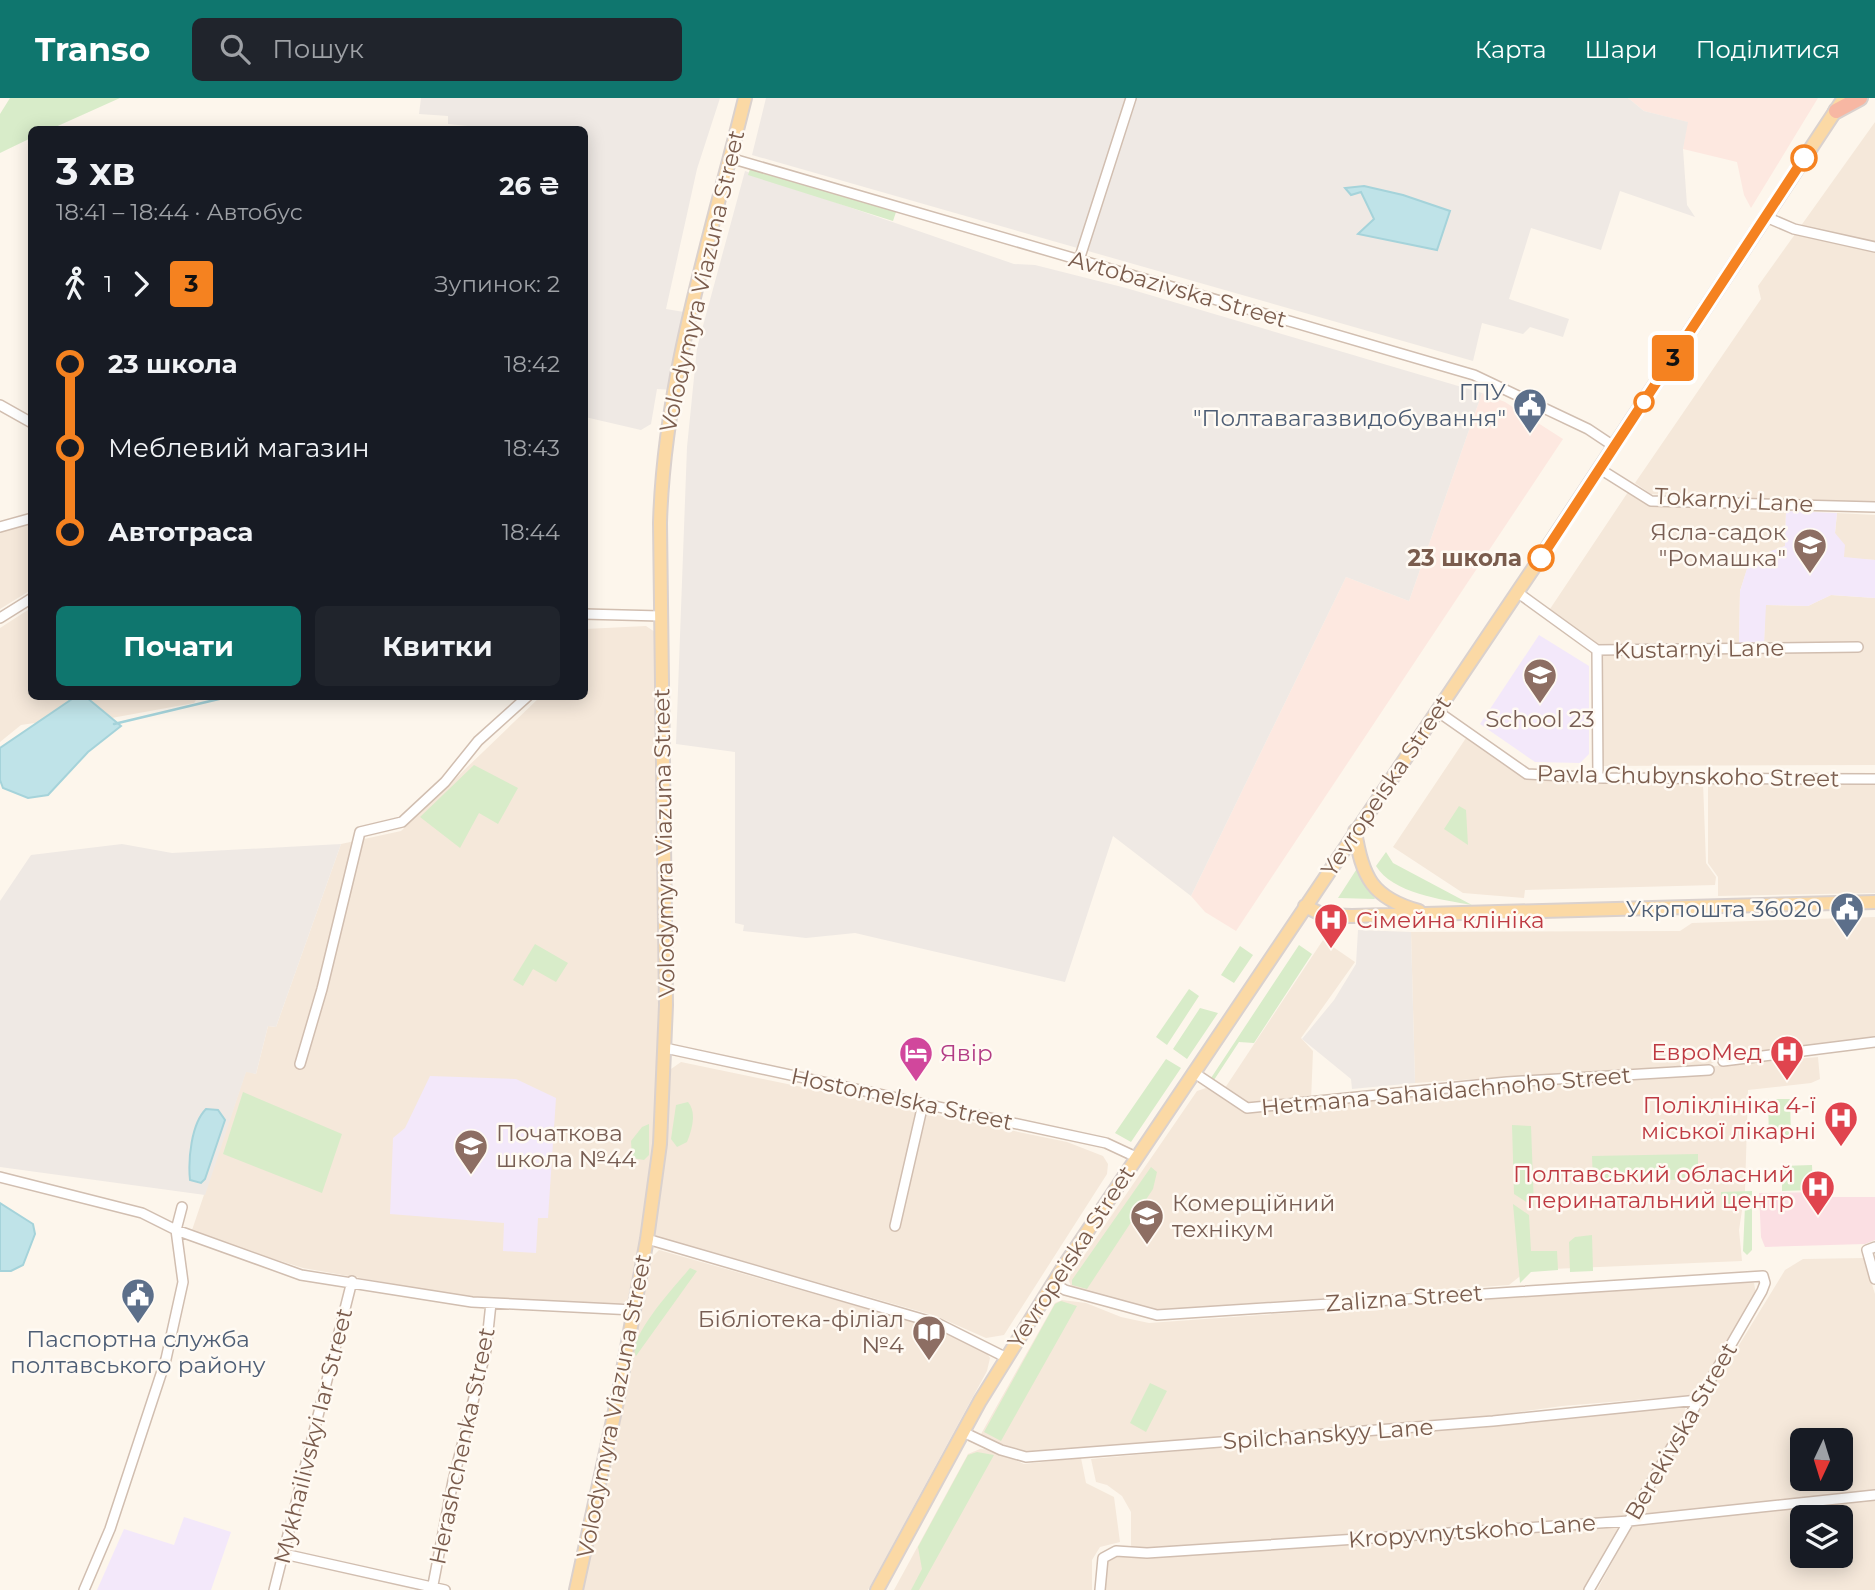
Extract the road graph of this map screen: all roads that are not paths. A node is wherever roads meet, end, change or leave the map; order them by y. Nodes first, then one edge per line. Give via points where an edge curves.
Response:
1 (745, 98) edge
2 (1131, 98) edge
3 (1844, 98) edge
4 (1860, 98) edge
5 (1837, 104) edge
6 (730, 158) junction
7 (1766, 216) junction
8 (1875, 247) edge
9 (1079, 260) junction
10 (0, 405) edge
11 (28, 421) edge
12 (1615, 447) junction
13 (1600, 470) junction
14 (1875, 507) edge
15 (28, 519) edge
16 (0, 527) edge
17 (1517, 593) junction
18 (28, 600) edge
19 (588, 614) edge
20 (660, 615) junction
21 (0, 618) edge
22 (1858, 647) dead end
23 (1597, 650) junction
24 (524, 700) edge
25 (1437, 711) junction
26 (1598, 778) junction
27 (1875, 779) edge
28 (1355, 831) junction
29 (1875, 902) edge
30 (1305, 906) junction
31 (1429, 914) junction
32 (1875, 1042) edge
33 (665, 1048) junction
34 (1723, 1061) dead end
35 (300, 1063) dead end
36 (1709, 1070) dead end
37 (1192, 1072) junction
38 (923, 1104) junction
39 (1136, 1157) junction
40 (0, 1177) edge
41 (182, 1207) dead end
42 (895, 1226) dead end
43 (176, 1230) junction
44 (647, 1239) junction
45 (1871, 1249) edge
46 (1759, 1274) joint
47 (1875, 1279) edge
48 (352, 1281) junction
49 (1054, 1283) junction
50 (491, 1303) junction
51 (634, 1310) junction
52 (1007, 1358) junction
53 (1698, 1400) junction
54 (963, 1432) junction
55 (1875, 1495) edge
56 (1629, 1521) junction
57 (284, 1554) junction
58 (432, 1588) edge
59 (84, 1590) edge
60 (274, 1590) edge
61 (445, 1590) edge
62 (576, 1590) edge
63 (877, 1590) edge
64 (1100, 1590) edge
65 (1590, 1590) edge

1 - 6 main road, Volodymyra Viazuna Street
2 - 9 street
3 - 5 main road, Yevropeiska Street
4 - 5 highway
5 - 7 main road, Yevropeiska Street
6 - 9 street, Avtobazivska Street
6 - 20 main road, Volodymyra Viazuna Street via 664,443
7 - 8 street via 1794,229
7 - 12 main road, Yevropeiska Street
9 - 12 street, Avtobazivska Street via 1474,375 1588,429
10 - 11 street
12 - 13 main road, Yevropeiska Street
13 - 14 street, Tokarnyi Lane via 1651,500
13 - 17 main road, Yevropeiska Street
15 - 16 street
17 - 23 street, Kustarnyi Lane
17 - 25 main road, Yevropeiska Street
18 - 21 street
19 - 20 street
20 - 33 main road, Volodymyra Viazuna Street
22 - 23 street, Kustarnyi Lane
23 - 26 street
24 - 35 street via 402,822 359,832
25 - 26 street, Pavla Chubynskoho Street via 1527,774
25 - 28 main road, Yevropeiska Street
26 - 27 street, Pavla Chubynskoho Street
28 - 30 main road, Yevropeiska Street
28 - 31 main road via 1361,865 1373,887 1399,904
29 - 31 main road
30 - 31 main road via 1322,915
30 - 37 main road, Yevropeiska Street
32 - 34 street
33 - 38 street, Hostomelska Street
33 - 44 main road, Volodymyra Viazuna Street via 660,1144
36 - 37 street, Hetmana Sahaidachnoho Street via 1507,1082 1247,1108
37 - 39 main road, Yevropeiska Street
38 - 39 street, Hostomelska Street via 1106,1143
38 - 42 street
39 - 49 main road, Yevropeiska Street
40 - 43 street via 142,1213
41 - 43 street
43 - 48 street via 302,1275
43 - 59 street via 183,1282 166,1359 110,1529
44 - 51 main road, Volodymyra Viazuna Street
44 - 52 street via 939,1324
45 - 47 street
46 - 49 street, Zalizna Street via 1158,1315
46 - 53 street, Berekivska Street via 1765,1279 1764,1287
48 - 50 street
48 - 57 street, Mykhailivskyi Iar Street
49 - 52 main road, Yevropeiska Street
50 - 51 street
50 - 58 street, Herashchenka Street via 486,1350
51 - 62 main road, Volodymyra Viazuna Street
52 - 54 main road, Yevropeiska Street
53 - 54 street, Spilchanskyy Lane via 1493,1421 1026,1457
53 - 56 street, Berekivska Street
54 - 63 main road, Yevropeiska Street
55 - 56 street, Kropyvnytskoho Lane
56 - 64 street, Kropyvnytskoho Lane via 1147,1553 1116,1551 1102,1558
56 - 65 street, Berekivska Street
57 - 58 street
57 - 60 street, Mykhailivskyi Iar Street
58 - 61 street

